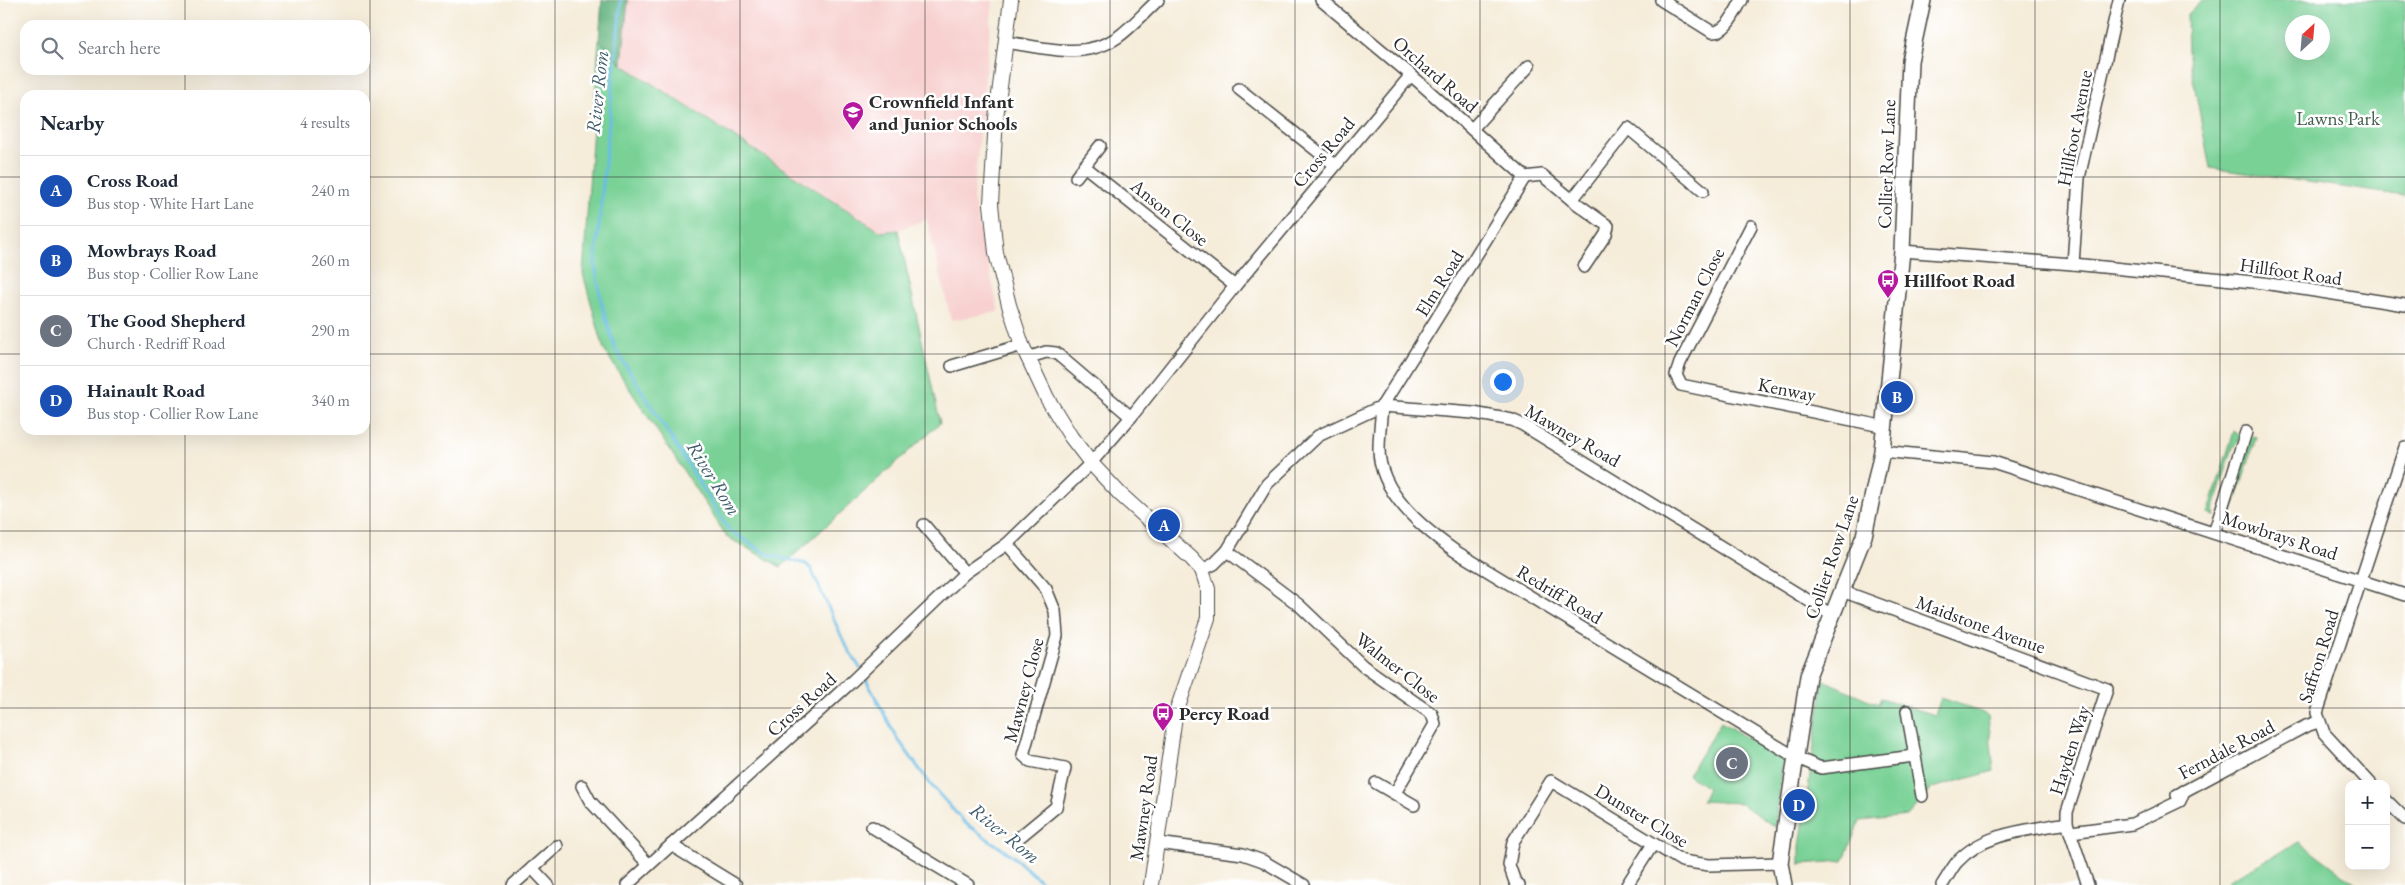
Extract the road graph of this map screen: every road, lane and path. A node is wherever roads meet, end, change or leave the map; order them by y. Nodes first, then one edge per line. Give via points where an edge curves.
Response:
1 (1011, 0) edge
2 (1158, 0) edge
3 (1321, 0) edge
4 (1661, 0) edge
5 (1742, 0) edge
6 (1923, 0) edge
7 (2119, 0) edge
8 (1005, 42) junction
9 (1529, 66) dead end
10 (1411, 75) junction
11 (1240, 89) dead end
12 (1472, 129) junction
13 (1100, 146) dead end
14 (1335, 165) junction
15 (1084, 166) junction
16 (1076, 177) dead end
17 (1525, 177) junction
18 (1703, 191) dead end
19 (1572, 200) junction
20 (1751, 226) dead end
21 (1902, 251) junction
22 (2073, 264) junction
23 (1584, 267) dead end
24 (1235, 286) junction
25 (2405, 305) edge
26 (1022, 345) junction
27 (1027, 358) junction
28 (952, 366) dead end
29 (1681, 385) joint
30 (1382, 406) junction
31 (1132, 417) junction
32 (1886, 427) junction
33 (2246, 432) dead end
34 (1882, 451) junction
35 (2404, 454) edge
36 (1091, 464) junction
37 (924, 525) dead end
38 (2214, 533) junction
39 (1007, 544) junction
40 (1228, 551) junction
41 (1202, 570) junction
42 (965, 573) junction
43 (2361, 580) junction
44 (1842, 592) junction
45 (2405, 595) edge
46 (1832, 615) junction
47 (2107, 689) joint
48 (1908, 711) dead end
49 (2318, 722) junction
50 (1914, 756) junction
51 (1797, 758) junction
52 (2367, 780) edge
53 (1376, 783) dead end
54 (582, 786) dead end
55 (1395, 793) junction
56 (1922, 796) dead end
57 (2390, 804) edge
58 (1414, 805) dead end
59 (2405, 820) edge
60 (872, 827) dead end
61 (2069, 828) junction
62 (1016, 840) dead end
63 (1157, 843) junction
64 (1654, 844) junction
65 (671, 845) junction
66 (557, 846) dead end
67 (1780, 863) junction
68 (649, 865) junction
69 (532, 868) junction
70 (1300, 884) edge
71 (513, 885) edge
72 (548, 885) edge
73 (627, 885) edge
74 (736, 885) edge
75 (968, 885) edge
76 (1151, 885) edge
77 (1519, 885) edge
78 (1627, 885) edge
79 (1784, 885) edge
80 (1942, 885) edge
81 (2088, 885) edge

1 - 8 street
2 - 8 street via 1120,36 1091,50 1068,52
3 - 10 street, Orchard Road
4 - 5 street via 1717,32 1725,28
6 - 21 main road, Collier Row Lane via 1910,61
7 - 22 street, Hillfoot Avenue via 2079,178
8 - 26 street via 991,204 996,252
9 - 12 street
10 - 12 street, Orchard Road
10 - 14 street, Cross Road
11 - 14 street
12 - 17 street, Orchard Road
13 - 15 street
14 - 24 street, Cross Road
15 - 16 street
15 - 24 street, Anson Close
17 - 19 street via 1542,175
17 - 30 street, Elm Road
18 - 19 street via 1628,128
19 - 23 street via 1608,226
20 - 29 street, Norman Close via 1680,363 1676,375
21 - 22 street, Hillfoot Road
21 - 32 main road, Collier Row Lane
22 - 25 street, Hillfoot Road via 2263,283
24 - 31 street, Cross Road
26 - 27 street
26 - 28 street
27 - 31 street via 1046,352 1056,353
27 - 36 street via 1071,437
29 - 32 street, Kenway
30 - 40 street, Mawney Road via 1318,436 1281,470 1267,484
30 - 46 street, Mawney Road via 1473,413 1523,425
30 - 51 street, Redriff Road via 1379,451 1386,478 1403,504 1429,532 1455,551
31 - 36 street, Cross Road
32 - 34 main road, Collier Row Lane
33 - 38 street
34 - 38 street, Mowbrays Road via 1993,462
34 - 44 main road, Collier Row Lane via 1864,536
35 - 43 street, Saffron Road
36 - 39 street, Cross Road
36 - 41 street
37 - 42 street
38 - 43 street, Mowbrays Road
39 - 42 street, Cross Road
39 - 62 street, Mawney Close via 1046,589 1055,611 1057,636 1023,755 1030,760 1065,768 1056,807
40 - 41 street, Mawney Road
40 - 55 street, Walmer Close via 1299,605 1363,666 1432,714 1435,724
41 - 63 street, Mawney Road via 1208,589 1208,618 1175,716
42 - 65 street, Cross Road via 872,663
43 - 45 street, Mowbrays Road
43 - 49 street, Saffron Road via 2318,713
44 - 46 main road, Collier Row Lane
44 - 47 street, Maidstone Avenue
46 - 51 main road, Collier Row Lane via 1808,676
47 - 61 street, Hayden Way via 2067,812
48 - 50 street
49 - 52 street, Saffron Road via 2324,733
49 - 61 street, Ferndale Road via 2180,793 2180,802 2132,824
50 - 51 street, Redriff Road via 1821,768
50 - 56 street
51 - 67 main road, Collier Row Lane
53 - 55 street
54 - 68 street via 590,801
55 - 58 street
57 - 59 street
60 - 75 street
61 - 80 street, Ferndale Road via 2006,834 1980,844 1957,862
61 - 81 street
63 - 70 street via 1243,854 1263,861
63 - 76 street, Mawney Road
64 - 67 street, Dunster Close via 1682,861 1709,865
64 - 77 street, Dunster Close via 1551,781 1513,842 1510,865
64 - 78 street
65 - 68 street, Cross Road
65 - 74 street
66 - 69 street
67 - 79 main road, Collier Row Lane
68 - 73 street, Cross Road
69 - 71 street
69 - 72 street

